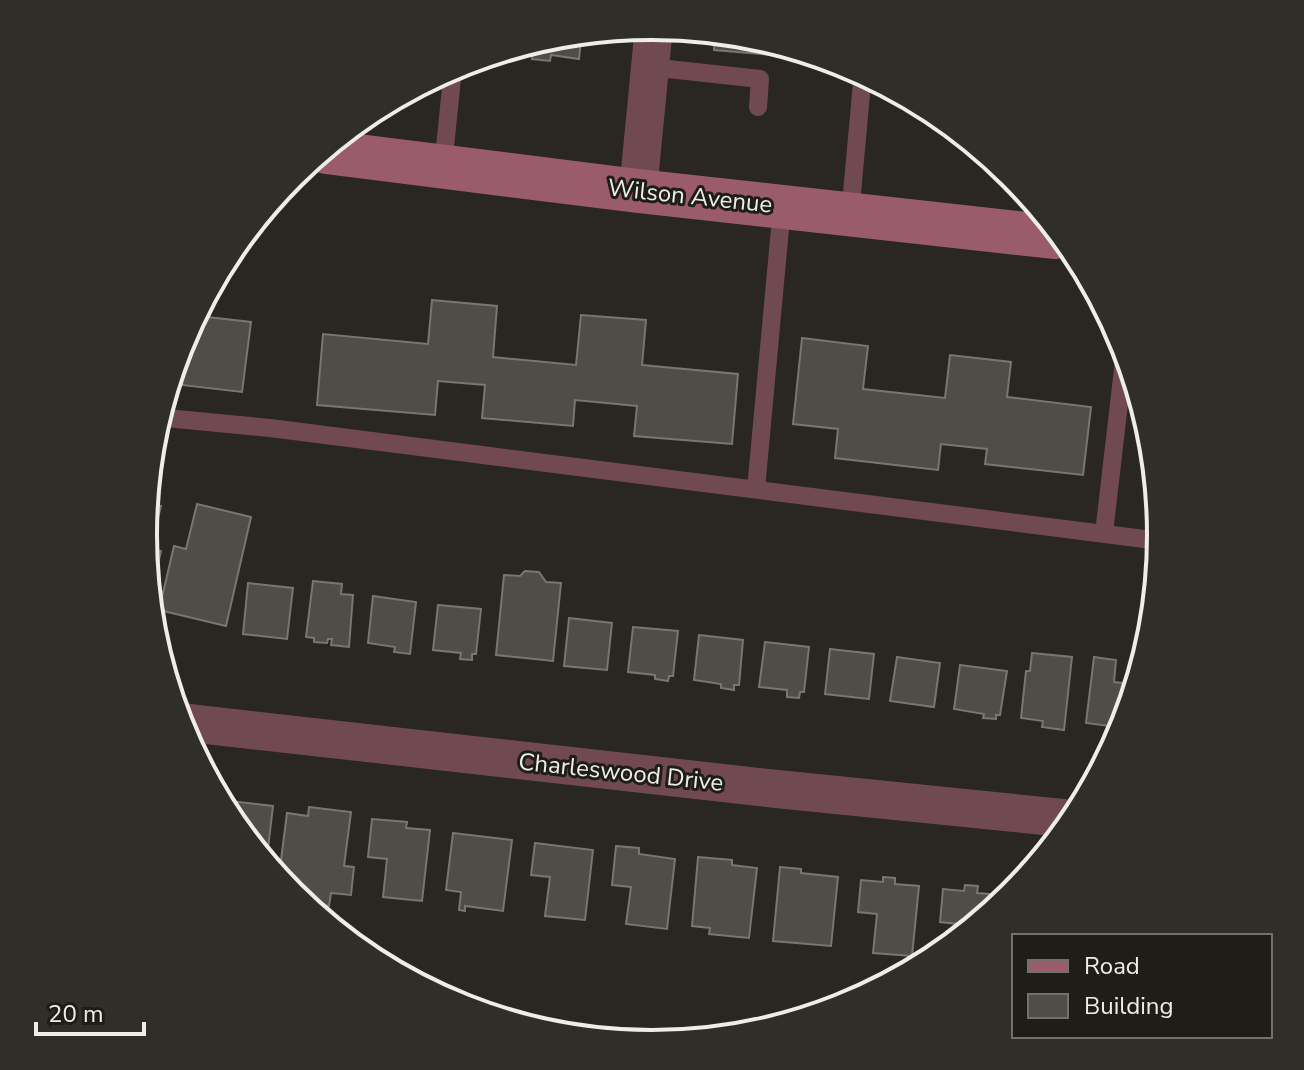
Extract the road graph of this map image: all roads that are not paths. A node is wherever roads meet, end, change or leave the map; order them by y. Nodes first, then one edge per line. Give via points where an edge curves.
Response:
1 (653, 40) edge
2 (650, 67) junction
3 (451, 83) edge
4 (862, 87) edge
5 (758, 107) dead end
6 (337, 153) edge
7 (443, 167) junction
8 (638, 191) junction
9 (782, 207) junction
10 (850, 215) junction
11 (1047, 236) edge
12 (1122, 379) edge
13 (171, 418) edge
14 (756, 489) junction
15 (1104, 533) junction
16 (1147, 539) edge
17 (195, 724) edge
18 (1058, 818) edge

1 - 2 street
2 - 5 lane via 760,79
2 - 8 street
3 - 7 lane
4 - 10 lane
6 - 7 main road, Wilson Avenue
7 - 8 main road, Wilson Avenue
8 - 9 main road, Wilson Avenue
9 - 10 main road, Wilson Avenue
9 - 14 lane
10 - 11 main road, Wilson Avenue
12 - 15 lane
13 - 14 lane
14 - 15 lane
15 - 16 lane
17 - 18 street, Charleswood Drive

